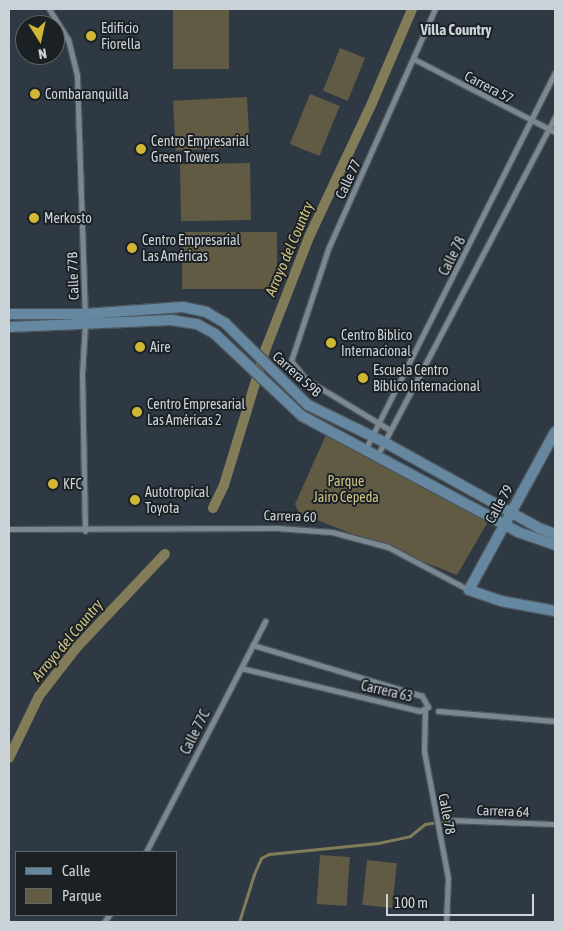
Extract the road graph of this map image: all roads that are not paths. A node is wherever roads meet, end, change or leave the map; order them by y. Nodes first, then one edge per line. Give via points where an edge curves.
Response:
1 (49, 9) edge
2 (435, 9) edge
3 (414, 59) junction
4 (555, 74) edge
5 (555, 117) edge
6 (532, 122) junction
7 (548, 131) junction
8 (555, 132) edge
9 (9, 314) edge
10 (85, 314) junction
11 (85, 325) junction
12 (9, 327) edge
13 (379, 424) junction
14 (390, 430) junction
15 (555, 432) edge
16 (372, 436) junction
17 (384, 442) junction
18 (366, 448) junction
19 (378, 454) junction
20 (510, 513) junction
21 (504, 523) junction
22 (9, 529) edge
23 (85, 531) junction
24 (555, 534) edge
25 (555, 545) edge
26 (469, 590) junction
27 (555, 611) edge
28 (265, 621) dead end
29 (253, 645) junction
30 (241, 668) junction
31 (425, 710) junction
32 (438, 711) dead end
33 (555, 721) edge
34 (450, 820) dead end
35 (555, 824) edge
36 (147, 851) edge
37 (446, 922) edge

1 - 10 street, Calle 77B via 75,57 80,95
2 - 3 street, Calle 77
3 - 6 street, Carrera 57
3 - 13 street, Calle 77 via 328,249 291,361 307,380
4 - 6 street, Calle 78
5 - 7 street, Calle 78
6 - 7 street, Carrera 57
6 - 13 street, Calle 78
7 - 8 street, Carrera 57
7 - 14 street, Calle 78
9 - 10 street, Carrera 59B
10 - 11 street, Calle 77B
10 - 16 street, Carrera 59B via 183,307 206,312 225,324 308,405
11 - 12 street, Carrera 59B
11 - 18 street, Carrera 59B via 171,320 197,324 215,334 302,416
11 - 23 street, Calle 77B via 82,374
13 - 14 street
13 - 16 street, Calle 78
14 - 17 street, Calle 78
15 - 20 street, Calle 79
16 - 17 street, Carrera 59B
16 - 18 street, Calle 78
17 - 19 street, Calle 78
17 - 20 street, Carrera 59B
18 - 19 street, Carrera 59B
19 - 21 street, Carrera 59B
20 - 21 street, Calle 79
20 - 24 street, Carrera 59B
21 - 25 street, Carrera 59B via 538,541
21 - 26 street, Calle 79
22 - 23 street, Carrera 60
23 - 26 street, Carrera 60 via 277,528 359,537 388,547
26 - 27 street, Carrera 60 via 500,602
28 - 29 street, Calle 77C
29 - 30 street, Calle 77C
29 - 31 street, Carrera 63 via 422,696 428,702
30 - 31 street, Carrera 63
30 - 36 street, Calle 77C
31 - 37 street, Calle 78 via 424,751 448,878
32 - 33 street
34 - 35 street, Carrera 64

